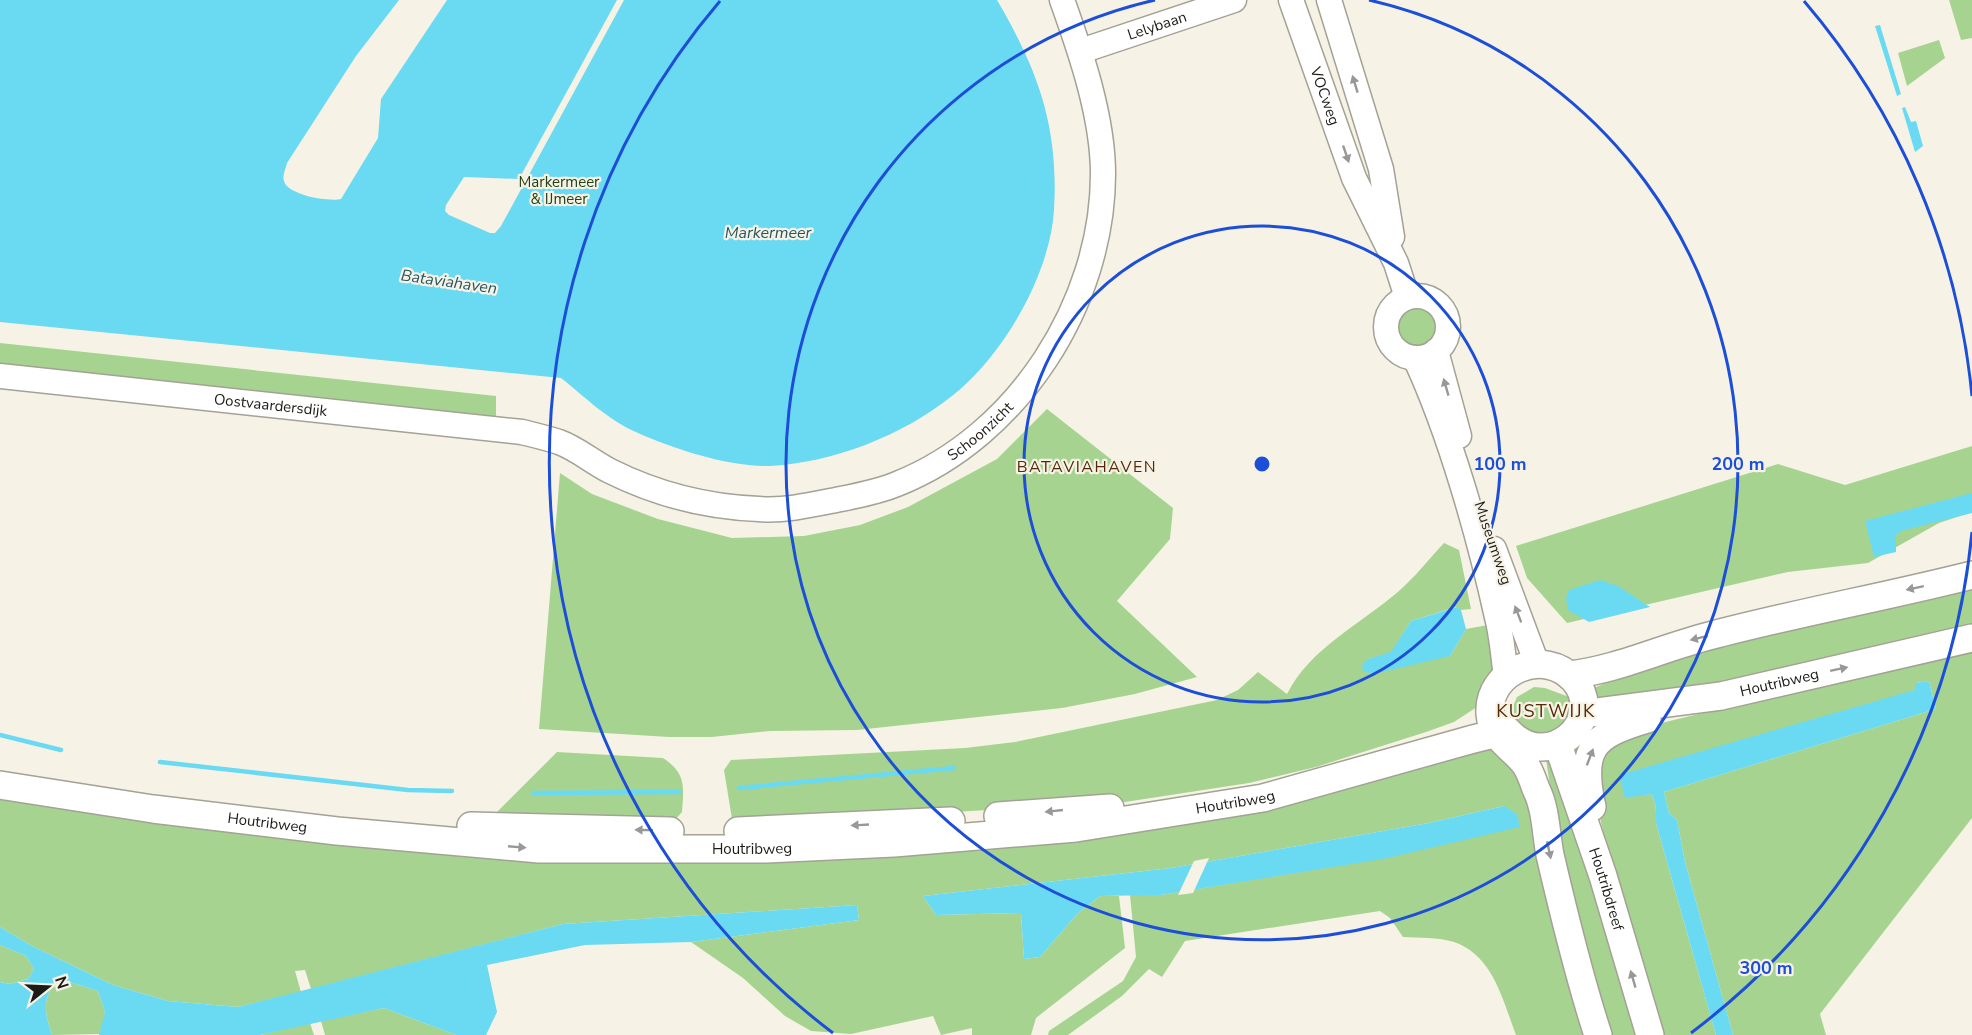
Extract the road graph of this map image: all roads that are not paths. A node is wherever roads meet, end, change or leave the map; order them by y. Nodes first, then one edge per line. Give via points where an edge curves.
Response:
1 (1062, 0) edge
2 (1234, 0) edge
3 (1291, 0) edge
4 (1329, 0) edge
5 (1081, 51) junction
6 (1373, 188) junction
7 (1407, 297) junction
8 (1425, 355) junction
9 (0, 376) edge
10 (539, 436) joint
11 (1972, 575) edge
12 (1972, 638) edge
13 (1520, 673) junction
14 (1573, 681) junction
15 (1721, 696) junction
16 (1582, 714) junction
17 (1498, 727) junction
18 (1537, 750) junction
19 (0, 766) edge
20 (0, 785) edge
21 (1603, 876) junction
22 (1598, 1035) edge
23 (1650, 1035) edge

1 - 5 street, Schoonzicht
2 - 5 street, Lelybaan
3 -> 6 street, VOCweg
6 -> 4 street, VOCweg
5 - 10 street, Schoonzicht via 1103,173 1098,224 1084,284 1060,337 1027,384 990,425 942,461 897,484 853,497 762,510 683,499 610,471 560,442
6 - 7 street, VOCweg
7 - 8 street via 1391,309 1385,328 1394,349
7 - 8 street via 1428,298 1444,312 1448,323 1446,336
8 - 13 street, Museumweg via 1498,619 1509,638
13 -> 8 street, Museumweg via 1499,564 1460,443
9 - 10 street, Oostvaardersdijk
11 -> 14 main road via 1676,644
15 -> 12 main road, Houtribweg
13 - 14 main road via 1554,667
13 - 17 main road via 1493,694
14 - 16 main road via 1582,699
15 - 16 main road, Houtribweg
21 -> 15 main road via 1604,857 1586,775 1592,751 1601,738 1616,728
16 - 18 main road via 1573,733
17 - 18 main road
17 -> 19 main road, Houtribweg via 1250,788 1097,810 701,832 455,826 336,817 155,795
20 -> 17 main road, Houtribweg via 199,815 528,848 766,849 1076,828 1263,798
18 - 21 main road, Houtribdreef
18 -> 22 main road via 1538,792 1550,855
23 -> 21 main road, Houtribdreef

